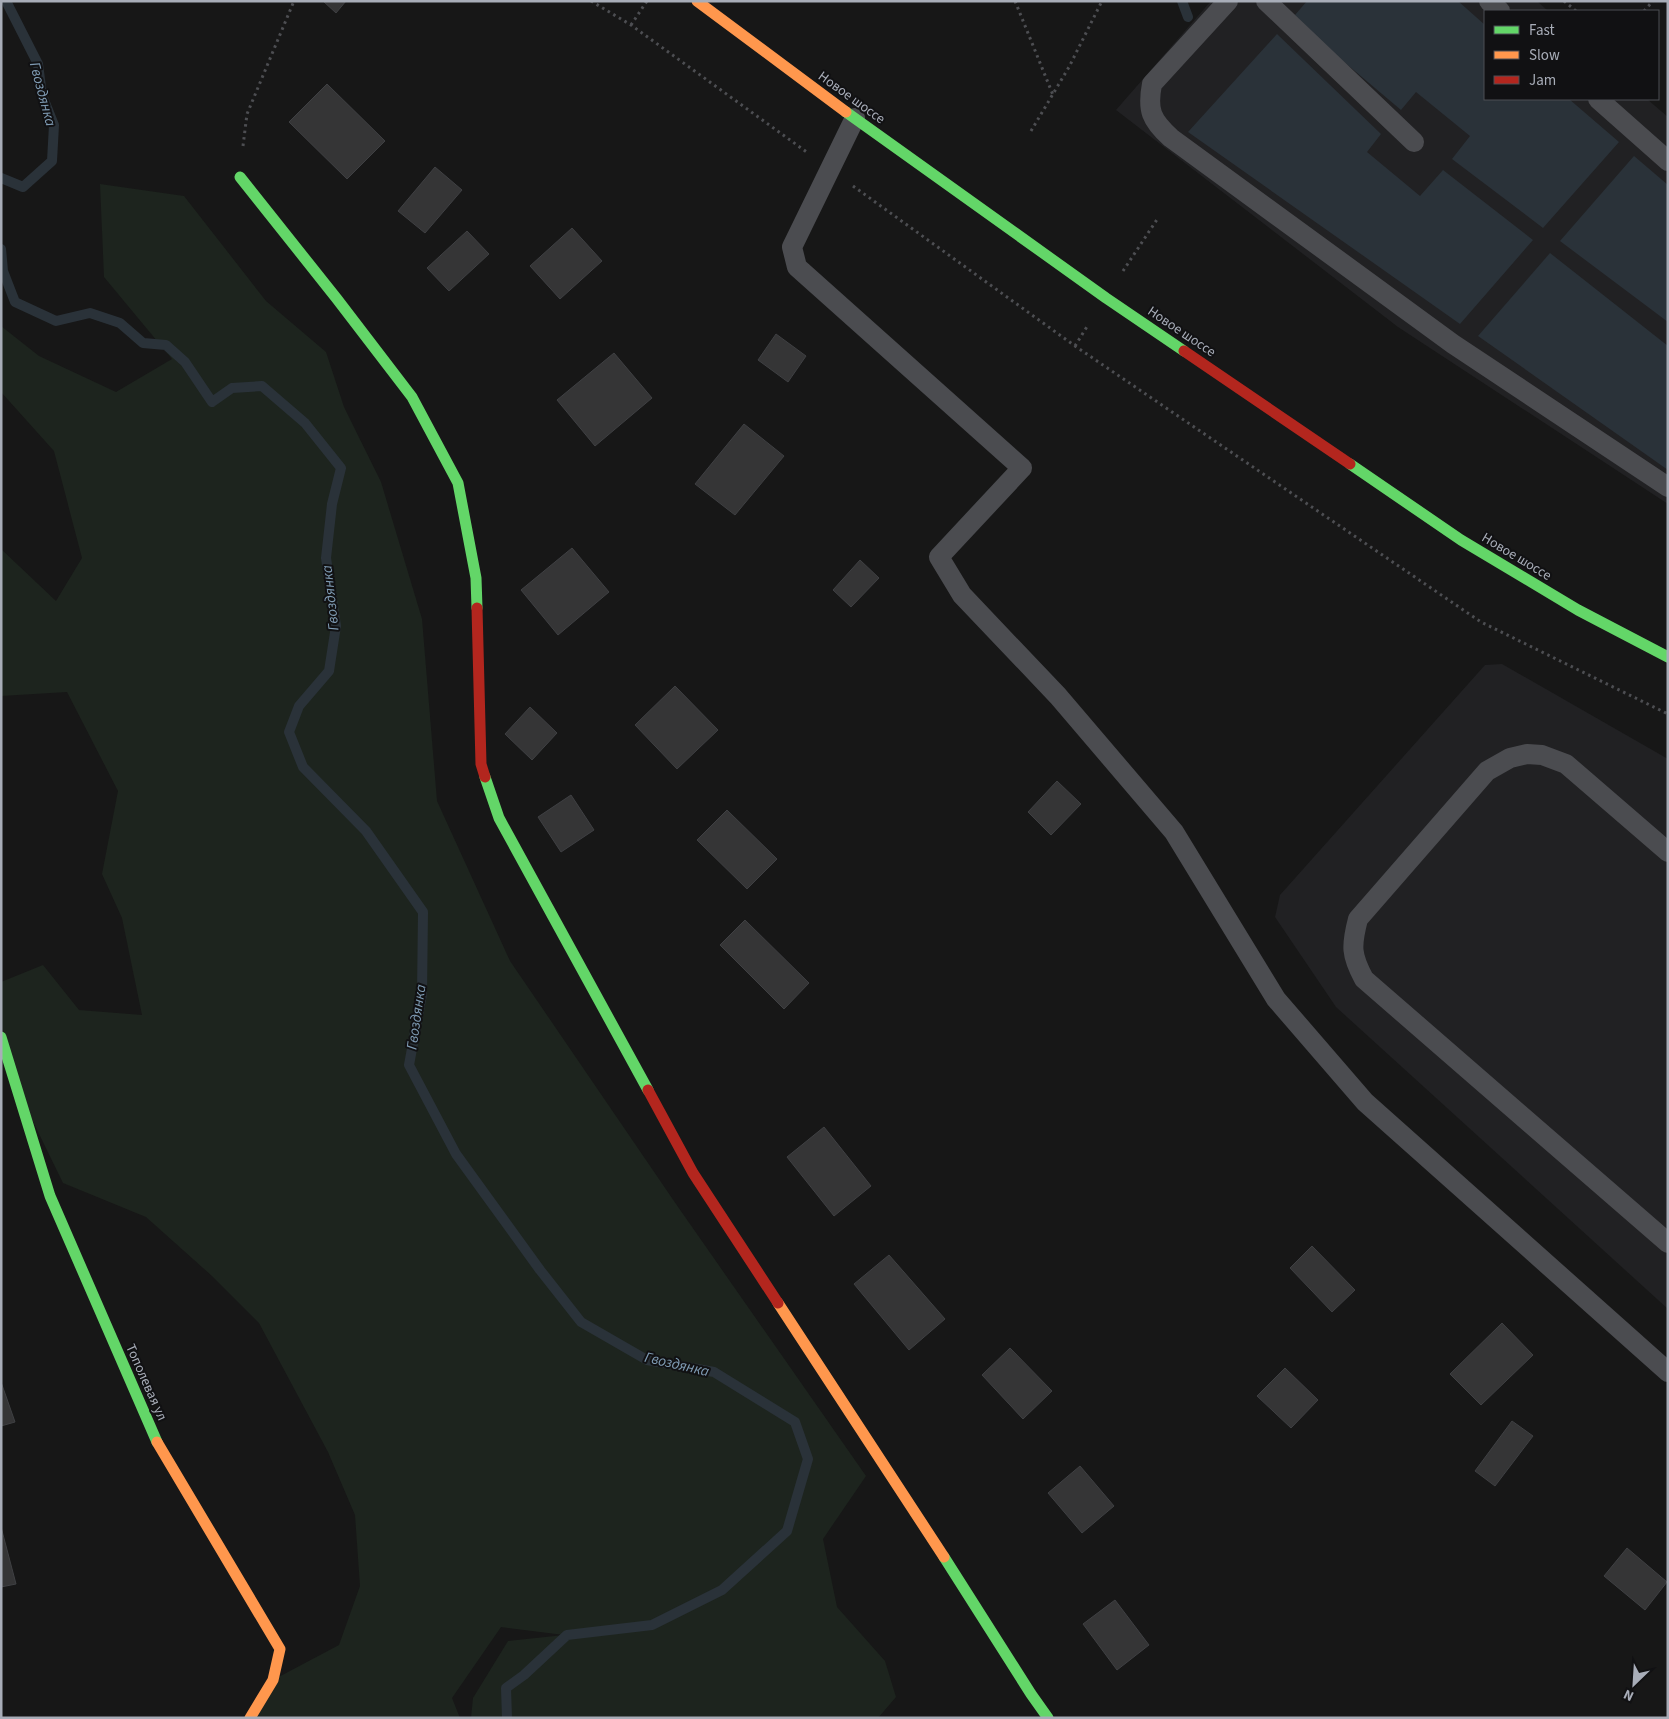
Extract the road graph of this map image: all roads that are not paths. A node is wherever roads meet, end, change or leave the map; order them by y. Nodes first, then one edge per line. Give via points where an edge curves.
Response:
1 (697, 1) edge
2 (1228, 1) edge
3 (1266, 1) edge
4 (1489, 1) edge
5 (1499, 10) edge
6 (1599, 100) edge
7 (855, 118) junction
8 (1414, 142) dead end
9 (1668, 161) edge
10 (240, 178) road end
11 (1668, 487) edge
12 (1668, 657) edge
13 (1668, 852) edge
14 (1, 1037) edge
15 (1668, 1243) edge
16 (1668, 1372) edge
17 (250, 1718) edge
18 (1048, 1718) edge

1 - 7 street, Новое шоссе
2 - 11 lane via 1152,84 1149,99 1152,116 1158,126 1453,344
3 - 8 lane
4 - 5 lane
6 - 9 lane
7 - 12 street, Новое шоссе via 1106,298 1461,540 1578,610
7 - 16 lane via 792,247 797,267 1022,468 939,557 962,595 1058,696 1174,832 1276,999 1365,1102
10 - 18 street via 412,398 458,482 476,578 481,764 500,818 693,1173
13 - 15 lane via 1566,764 1542,755 1510,758 1487,772 1358,919 1352,941 1356,964 1364,979
14 - 17 street, Тополевая ул via 50,1196 156,1440 280,1649 273,1680

